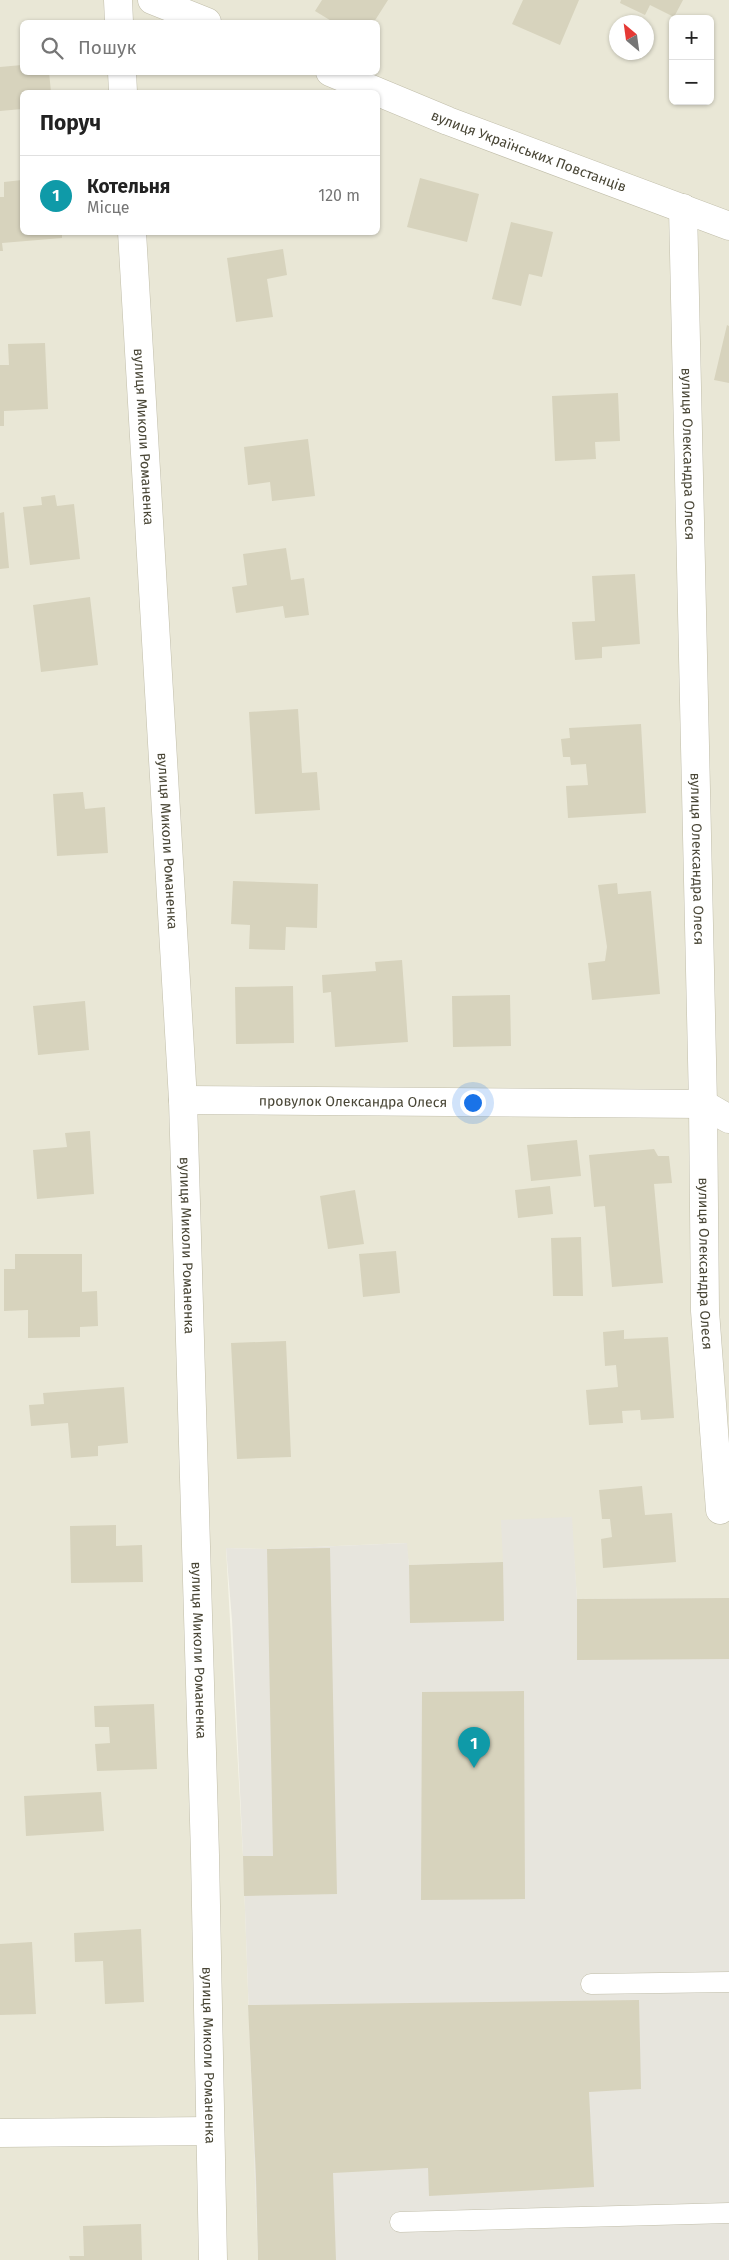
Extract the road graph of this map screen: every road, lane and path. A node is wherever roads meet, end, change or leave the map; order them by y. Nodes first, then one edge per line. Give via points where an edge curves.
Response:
1 (118, 0) edge
2 (152, 0) edge
3 (119, 20) edge
4 (202, 20) edge
5 (122, 75) edge
6 (337, 75) edge
7 (123, 90) edge
8 (373, 90) edge
9 (380, 93) edge
10 (683, 208) junction
11 (729, 226) edge
12 (132, 235) edge
13 (183, 1100) junction
14 (703, 1104) junction
15 (729, 1119) edge
16 (720, 1510) dead end
17 (729, 1982) edge
18 (590, 1984) dead end
19 (210, 2131) junction
20 (0, 2133) edge
21 (729, 2213) edge
22 (400, 2222) dead end
23 (213, 2260) edge

1 - 3 street
2 - 4 street
5 - 7 street
6 - 8 street, вулиця Українських Повстанців
9 - 10 street, вулиця Українських Повстанців
10 - 11 street, вулиця Українських Повстанців
10 - 14 street, вулиця Олександра Олеся
12 - 13 street, вулиця Миколи Романенка
13 - 14 street, провулок Олександра Олеся
13 - 19 street, вулиця Миколи Романенка
14 - 15 street, провулок Олександра Олеся
14 - 16 street, вулиця Олександра Олеся via 705,1311
17 - 18 lane
19 - 20 street
19 - 23 street, вулиця Миколи Романенка
21 - 22 lane

